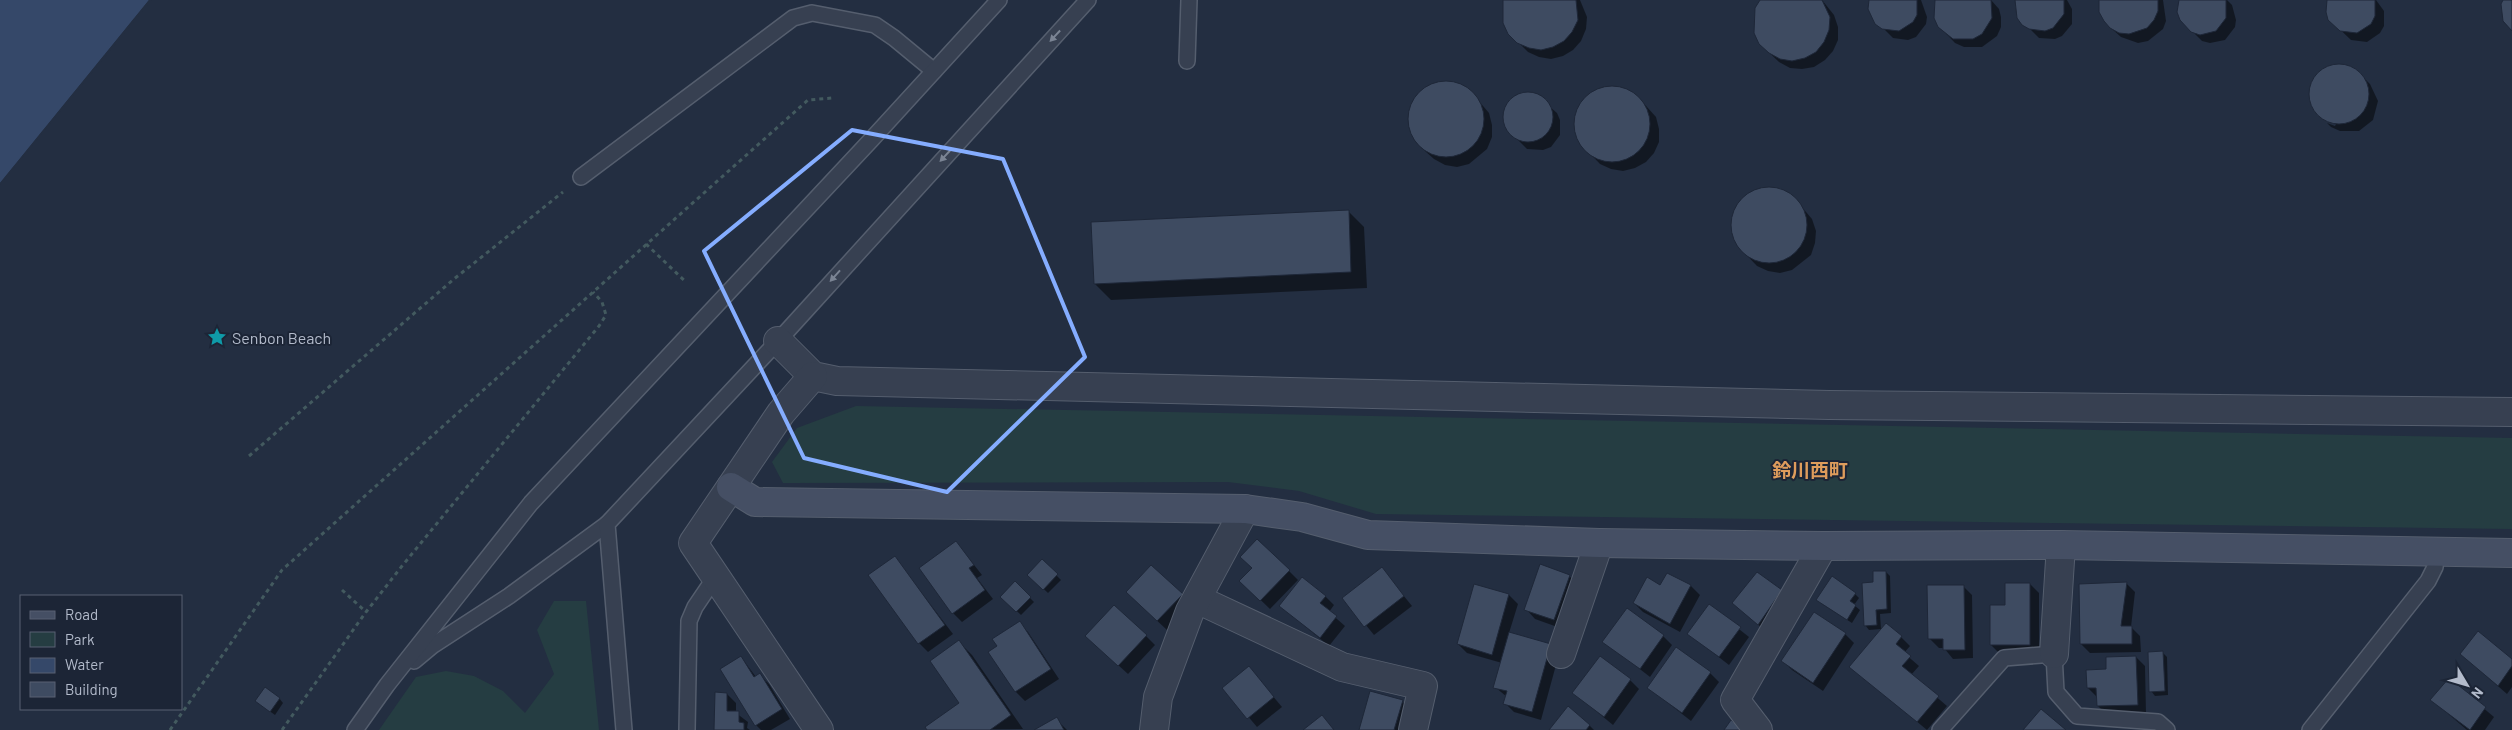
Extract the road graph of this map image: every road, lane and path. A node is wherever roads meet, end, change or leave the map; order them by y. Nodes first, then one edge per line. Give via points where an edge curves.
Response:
1 (999, 0) edge
2 (1088, 0) edge
3 (1188, 0) edge
4 (1186, 62) dead end
5 (934, 71) junction
6 (832, 98) dead end
7 (582, 177) joint
8 (646, 244) junction
9 (686, 282) dead end
10 (593, 292) junction
11 (778, 341) junction
12 (813, 376) junction
13 (2512, 412) edge
14 (249, 456) dead end
15 (731, 487) junction
16 (1245, 509) junction
17 (606, 524) junction
18 (1600, 543) junction
19 (2061, 545) junction
20 (1823, 546) junction
21 (2437, 551) junction
22 (2512, 553) edge
23 (716, 576) junction
24 (342, 590) dead end
25 (1197, 599) junction
26 (366, 612) junction
27 (1561, 654) dead end
28 (2054, 654) junction
29 (387, 685) junction
30 (170, 730) edge
31 (282, 730) edge
32 (355, 730) edge
33 (624, 730) edge
34 (687, 730) edge
35 (819, 730) edge
36 (1154, 730) edge
37 (1413, 730) edge
38 (1758, 730) edge
39 (1940, 730) edge
40 (2167, 730) edge
41 (2310, 730) edge

1 - 5 lane
2 -> 11 lane
3 - 4 lane
5 - 7 lane via 876,25 812,13 793,18
5 - 29 lane via 531,503
6 - 8 path via 808,100
7 - 14 path via 454,279
8 - 9 path
8 - 10 path
10 - 26 path via 602,302 606,315 599,326
10 - 30 path via 282,570
11 - 12 street
11 - 17 lane
12 - 13 street via 837,381 1829,404
12 - 15 street via 781,413
15 - 16 street via 755,502
15 - 23 street via 693,543
16 - 18 street via 1302,517 1368,535
16 - 25 street
17 - 29 lane via 509,596 432,646
17 - 33 lane
18 - 20 street
18 - 27 street
19 - 20 street
19 - 21 street
19 - 28 street
20 - 38 street via 1735,700
21 - 22 street
21 - 41 lane via 2435,567 2428,581
23 - 34 lane via 689,621
23 - 35 street
24 - 26 path
25 - 36 street via 1158,697
25 - 37 street via 1342,667 1423,686
26 - 31 path
28 - 39 lane via 2004,658
28 - 40 lane via 2056,692 2076,716 2158,722
29 - 32 lane

